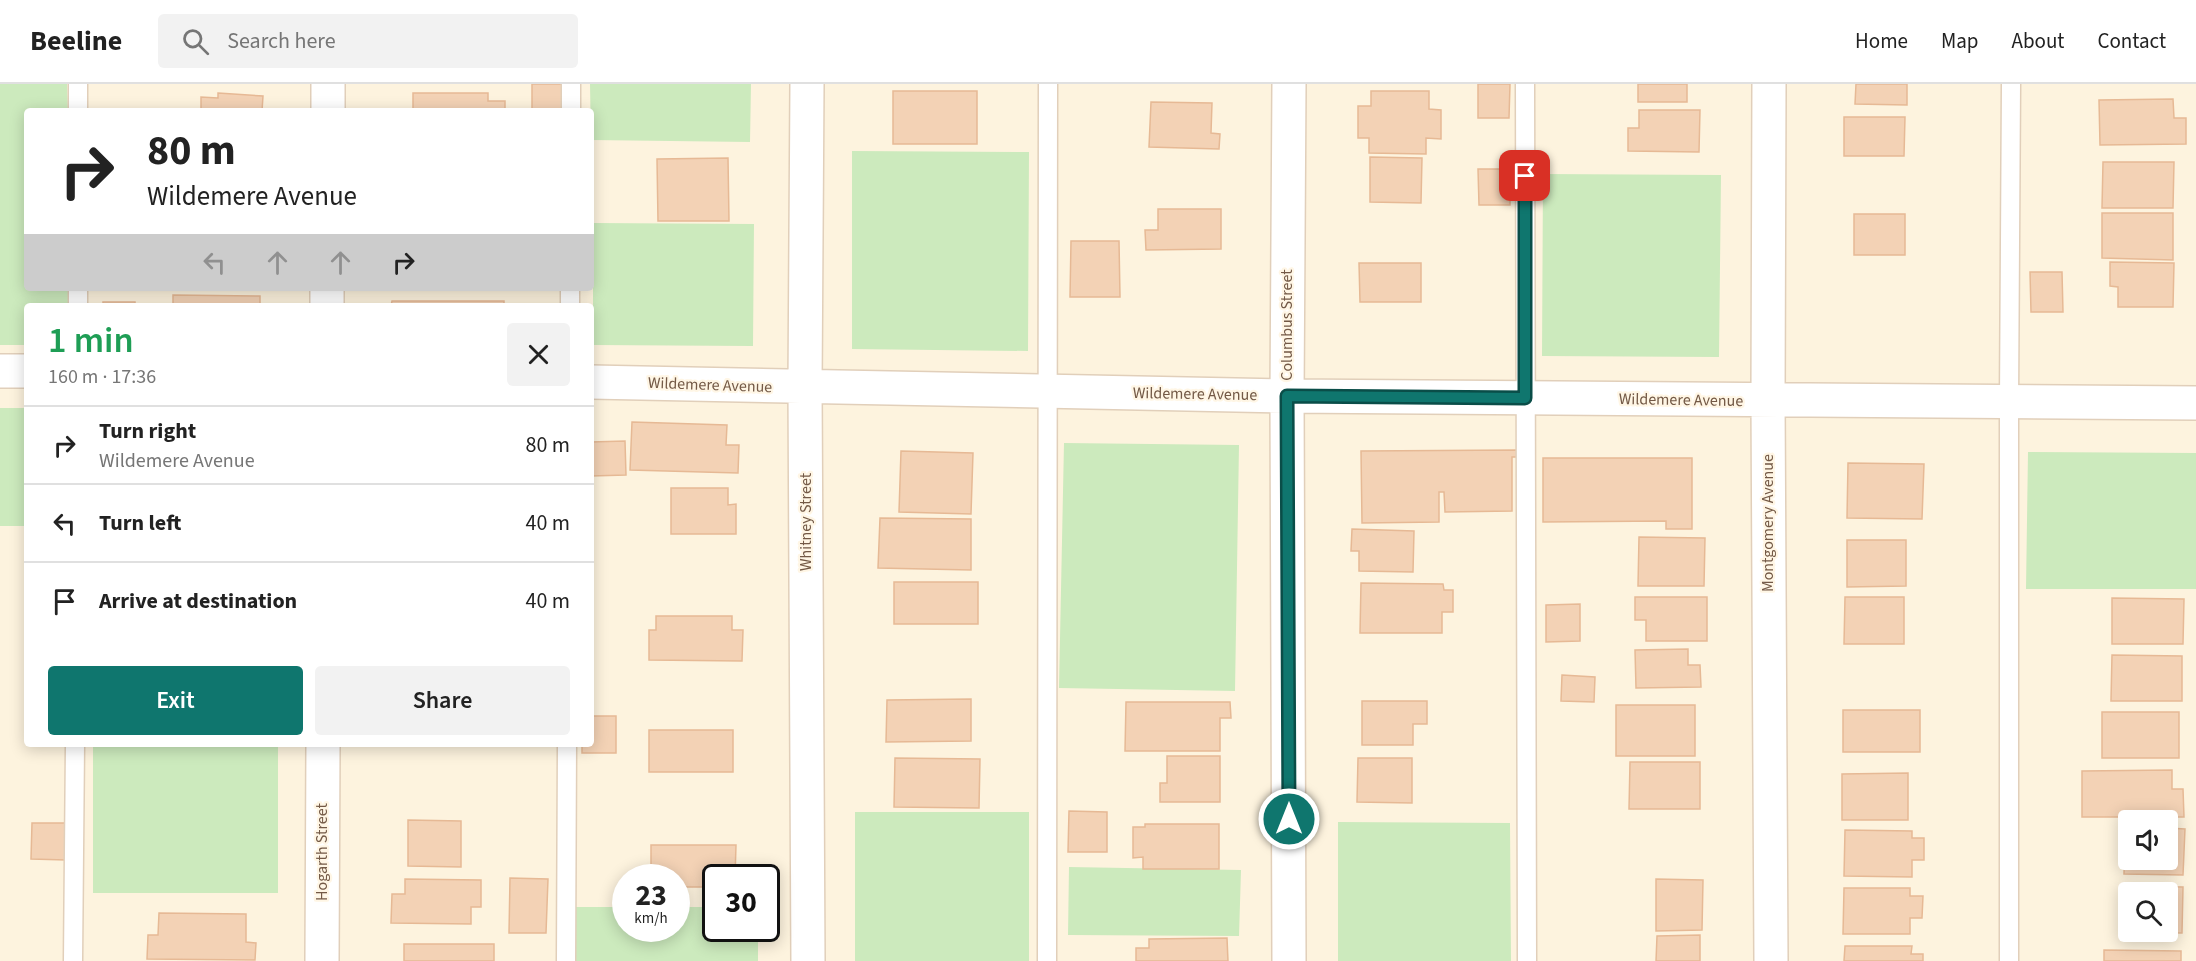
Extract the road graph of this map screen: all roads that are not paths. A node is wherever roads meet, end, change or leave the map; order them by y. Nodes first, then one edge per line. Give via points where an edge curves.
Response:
1 (78, 84) edge
2 (328, 84) edge
3 (571, 84) edge
4 (807, 84) edge
5 (1048, 84) edge
6 (1289, 84) edge
7 (1526, 84) edge
8 (1769, 84) edge
9 (2011, 84) edge
10 (78, 108) edge
11 (328, 108) edge
12 (571, 108) edge
13 (0, 371) edge
14 (24, 371) edge
15 (594, 382) edge
16 (805, 387) junction
17 (1047, 392) junction
18 (1287, 396) junction
19 (1525, 398) junction
20 (1768, 400) junction
21 (2008, 401) junction
22 (2196, 403) edge
23 (75, 747) edge
24 (323, 747) edge
25 (567, 747) edge
26 (73, 961) edge
27 (321, 961) edge
28 (566, 961) edge
29 (808, 961) edge
30 (1047, 961) edge
31 (1289, 961) edge
32 (1527, 961) edge
33 (1771, 961) edge
34 (2009, 961) edge

1 - 10 lane
2 - 11 street
3 - 12 lane
4 - 16 street, Whitney Street
5 - 17 lane
6 - 18 street, Columbus Street
7 - 19 lane
8 - 20 street, Montgomery Avenue
9 - 21 lane
13 - 14 street
15 - 16 street, Wildemere Avenue
16 - 17 street, Wildemere Avenue
16 - 29 street, Whitney Street
17 - 18 street, Wildemere Avenue
17 - 30 lane
18 - 19 street, Wildemere Avenue
18 - 31 street, Columbus Street
19 - 20 street, Wildemere Avenue
19 - 32 lane
20 - 21 street, Wildemere Avenue
20 - 33 street, Montgomery Avenue
21 - 22 street, Wildemere Avenue
21 - 34 lane
23 - 26 lane
24 - 27 street, Hogarth Street
25 - 28 lane

